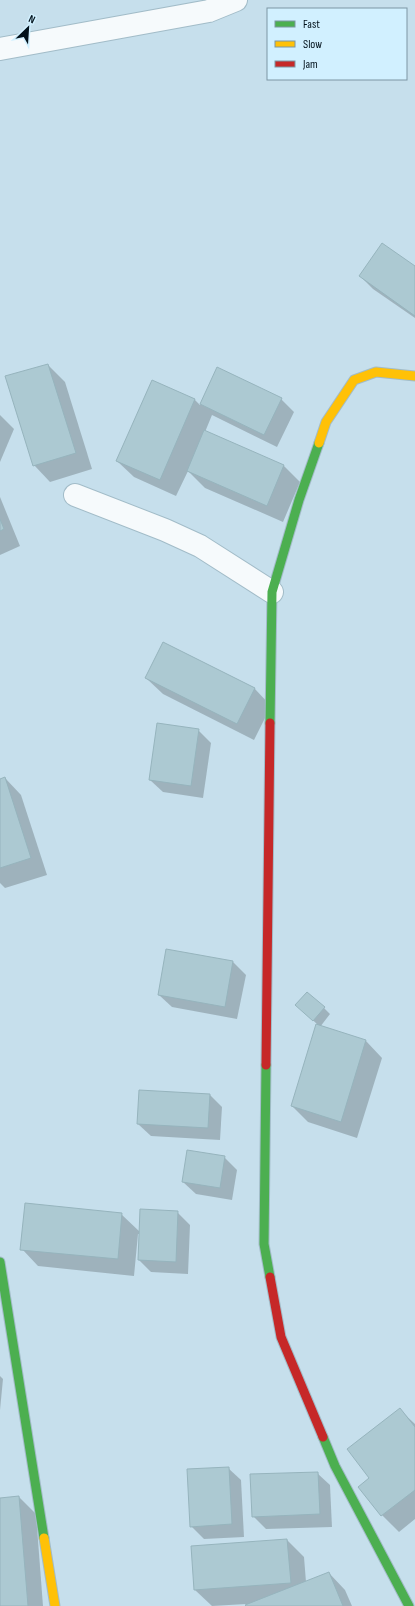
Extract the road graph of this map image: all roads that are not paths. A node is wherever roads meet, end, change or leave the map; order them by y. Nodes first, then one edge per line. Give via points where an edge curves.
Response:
1 (236, 0) edge
2 (0, 49) edge
3 (415, 376) edge
4 (75, 495) dead end
5 (272, 592) junction
6 (0, 1262) edge
7 (55, 1606) edge
8 (408, 1606) edge

1 - 2 street via 209,11
3 - 5 street via 376,372 354,380 326,422 299,500
4 - 5 street via 193,543
5 - 8 street via 264,1244 281,1337 335,1466
6 - 7 street

